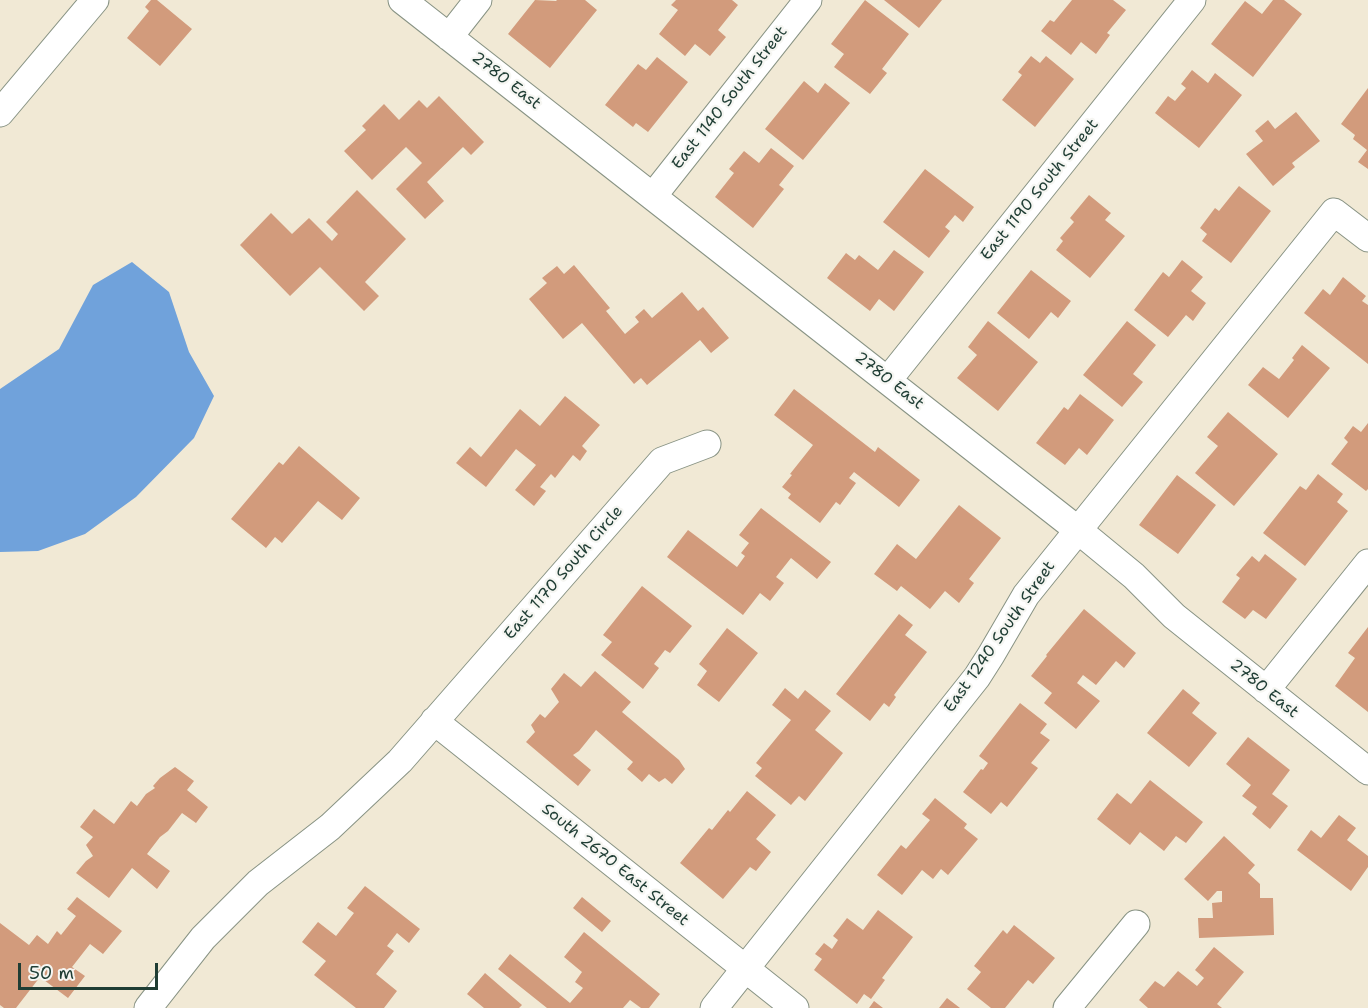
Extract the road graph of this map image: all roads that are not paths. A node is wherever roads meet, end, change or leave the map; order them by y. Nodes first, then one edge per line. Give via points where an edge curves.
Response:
1 (95, 0) edge
2 (402, 0) edge
3 (478, 0) edge
4 (808, 0) edge
5 (1192, 0) edge
6 (448, 37) junction
7 (0, 113) edge
8 (652, 196) junction
9 (1368, 238) edge
10 (888, 380) junction
11 (707, 444) dead end
12 (1078, 530) junction
13 (1368, 563) edge
14 (1266, 690) junction
15 (434, 721) junction
16 (1368, 771) edge
17 (1136, 924) dead end
18 (746, 969) junction
19 (148, 1008) edge
20 (714, 1008) edge
21 (795, 1008) edge
22 (1067, 1008) edge

1 - 7 street
2 - 6 street, 2780 East
3 - 6 street
4 - 8 street, East 1140 South Street
5 - 10 street, East 1190 South Street
6 - 8 street, 2780 East
8 - 10 street, 2780 East
9 - 12 street, East 1240 South Street via 1334,212
10 - 12 street, 2780 East
11 - 15 street, East 1170 South Circle via 662,461
12 - 14 street, 2780 East via 1134,576 1173,616
12 - 18 street, East 1240 South Street via 1026,595 977,677
13 - 14 street
14 - 16 street, 2780 East
15 - 18 street, South 2670 East Street
15 - 19 street, East 1170 South Circle via 400,761 330,827 258,883 203,938
17 - 22 street
18 - 20 street, East 1240 South Street
18 - 21 street, South 2670 East Street

